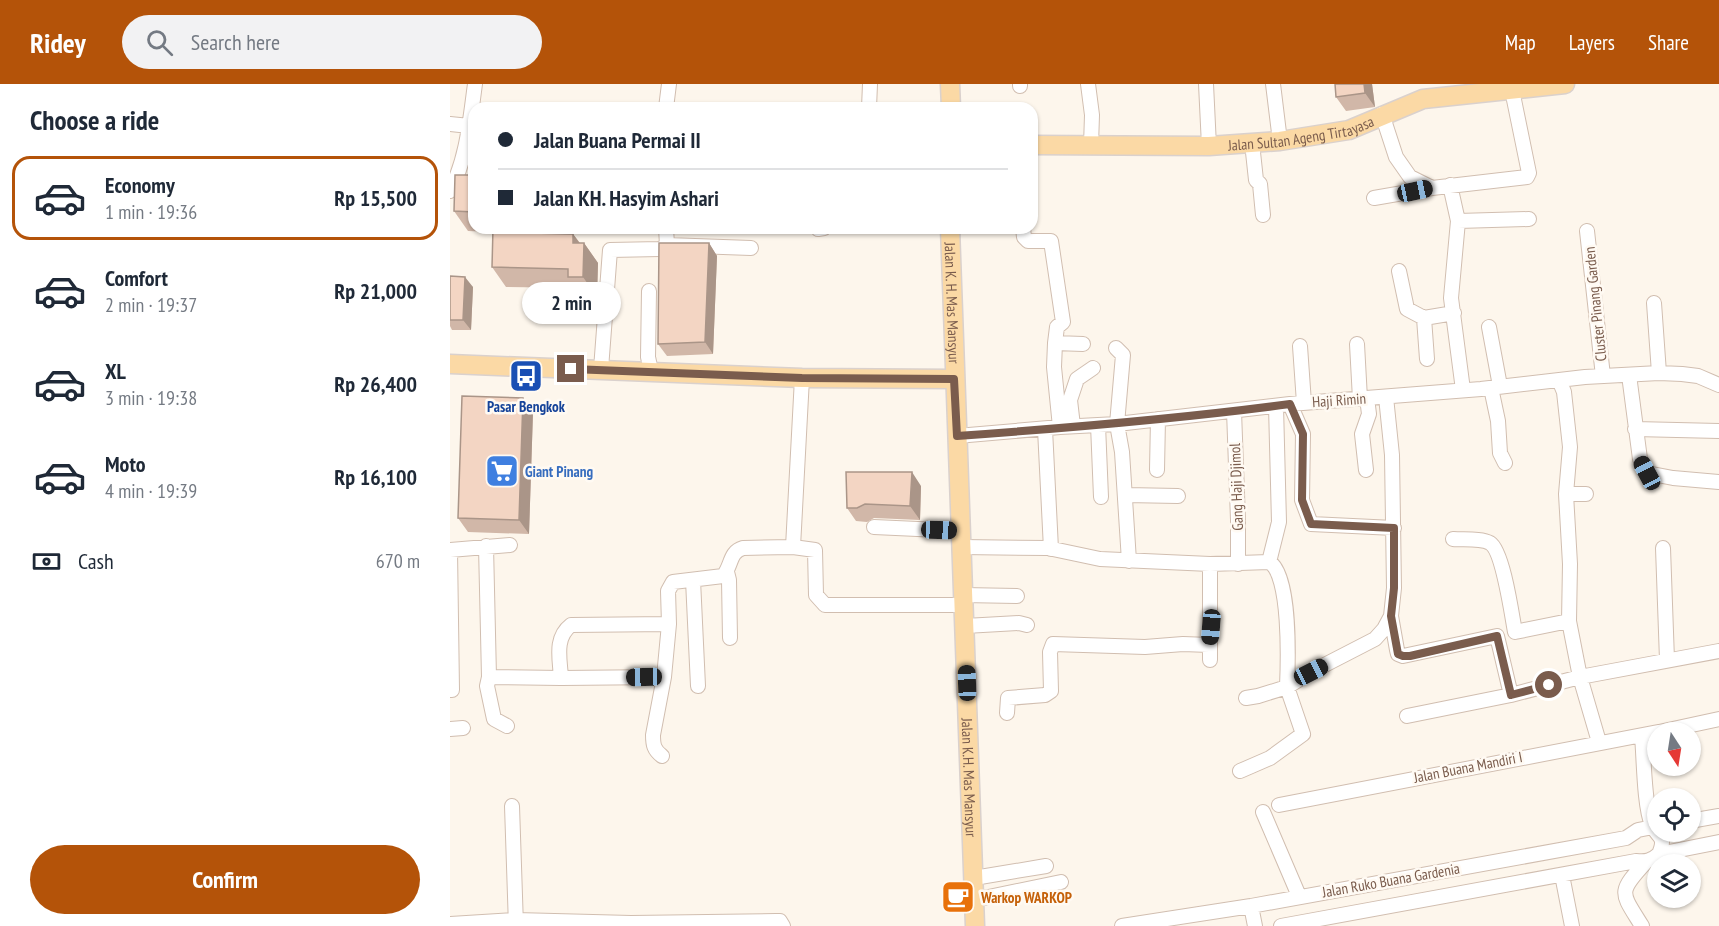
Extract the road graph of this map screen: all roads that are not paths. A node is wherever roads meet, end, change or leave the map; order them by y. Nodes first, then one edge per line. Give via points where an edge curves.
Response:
1 (475, 84) edge
2 (669, 84) edge
3 (870, 84) edge
4 (950, 84) edge
5 (1088, 84) edge
6 (1206, 84) edge
7 (1273, 84) edge
8 (1565, 84) edge
9 (1458, 89) edge
10 (1512, 90) junction
11 (473, 102) edge
12 (667, 102) edge
13 (869, 102) edge
14 (951, 102) edge
15 (1382, 114) junction
16 (450, 124) edge
17 (468, 131) edge
18 (468, 139) edge
19 (1280, 141) junction
20 (1252, 143) junction
21 (1038, 145) edge
22 (1091, 146) junction
23 (1209, 146) junction
24 (1450, 185) junction
25 (1432, 188) junction
26 (450, 191) edge
27 (1374, 198) dead end
28 (1263, 215) dead end
29 (1529, 219) dead end
30 (1458, 221) junction
31 (1587, 231) dead end
32 (666, 234) edge
33 (950, 234) edge
34 (1024, 234) edge
35 (667, 245) junction
36 (751, 248) dead end
37 (1399, 272) dead end
38 (650, 291) dead end
39 (1654, 303) dead end
40 (1454, 313) junction
41 (1424, 318) junction
42 (1489, 327) dead end
43 (1055, 343) junction
44 (1083, 344) dead end
45 (1357, 344) dead end
46 (1300, 346) dead end
47 (1116, 348) dead end
48 (1427, 359) dead end
49 (450, 364) edge
50 (1093, 368) dead end
51 (601, 369) junction
52 (651, 371) junction
53 (1659, 373) junction
54 (1629, 375) junction
55 (1603, 376) junction
56 (802, 378) junction
57 (954, 379) junction
58 (1559, 380) junction
59 (1719, 385) edge
60 (1496, 387) junction
61 (1463, 390) junction
62 (1386, 397) junction
63 (1363, 399) junction
64 (1290, 404) junction
65 (1234, 411) junction
66 (1158, 419) junction
67 (1117, 424) junction
68 (1098, 425) junction
69 (1067, 426) junction
70 (1044, 429) junction
71 (1635, 429) junction
72 (1719, 431) edge
73 (957, 436) junction
74 (1505, 462) dead end
75 (1157, 470) dead end
76 (1366, 470) dead end
77 (1719, 482) edge
78 (1566, 494) junction
79 (1586, 494) dead end
80 (1126, 495) junction
81 (1178, 496) dead end
82 (1101, 497) dead end
83 (874, 527) dead end
84 (1394, 528) junction
85 (961, 539) junction
86 (1453, 539) dead end
87 (510, 545) dead end
88 (486, 546) junction
89 (794, 548) junction
90 (1664, 548) dead end
91 (1051, 549) junction
92 (450, 550) edge
93 (1129, 561) junction
94 (1269, 562) junction
95 (1210, 564) junction
96 (1238, 564) junction
97 (727, 572) junction
98 (693, 580) junction
99 (1017, 596) dead end
100 (963, 600) junction
101 (1391, 616) junction
102 (1569, 621) junction
103 (669, 624) junction
104 (1027, 625) dead end
105 (964, 626) junction
106 (730, 638) dead end
107 (1209, 645) junction
108 (1719, 651) edge
109 (1210, 660) dead end
110 (1666, 660) junction
111 (489, 677) junction
112 (664, 677) junction
113 (1580, 677) junction
114 (561, 678) junction
115 (698, 686) dead end
116 (1287, 687) junction
117 (450, 690) edge
118 (1511, 695) junction
119 (1246, 698) dead end
120 (1007, 713) dead end
121 (1407, 716) dead end
122 (1719, 719) edge
123 (1701, 723) edge
124 (507, 726) dead end
125 (1647, 735) edge
126 (1642, 736) junction
127 (1599, 742) junction
128 (662, 756) dead end
129 (1240, 771) dead end
130 (1647, 791) edge
131 (1279, 805) dead end
132 (512, 806) dead end
133 (1263, 812) dead end
134 (1719, 816) edge
135 (1701, 819) edge
136 (1647, 829) edge
137 (1662, 842) edge
138 (1719, 842) edge
139 (1659, 854) joint
140 (1646, 862) joint
141 (1046, 866) dead end
142 (1468, 867) junction
143 (1562, 875) junction
144 (974, 878) junction
145 (1061, 882) dead end
146 (1473, 891) junction
147 (1299, 896) junction
148 (974, 900) junction
149 (1251, 906) junction
150 (516, 923) edge
151 (450, 924) edge
152 (632, 924) edge
153 (783, 926) edge
154 (975, 926) edge
155 (1122, 926) edge
156 (1255, 926) edge
157 (1281, 926) edge
158 (1572, 926) edge
159 (1642, 926) edge

1 - 11 street
2 - 12 street
3 - 13 street
4 - 14 main road
5 - 22 street
6 - 23 street
7 - 19 street
8 - 10 main road, Jalan Sultan Ageng Tirtayasa
9 - 10 main road, Jalan Sultan Ageng Tirtayasa
9 - 15 main road, Jalan Sultan Ageng Tirtayasa
10 - 24 street via 1528,175
15 - 19 main road, Jalan Sultan Ageng Tirtayasa via 1349,130
15 - 25 street via 1396,158 1410,177
16 - 17 street
18 - 26 street
19 - 20 main road, Jalan Sultan Ageng Tirtayasa
20 - 23 main road, Jalan Sultan Ageng Tirtayasa
20 - 28 street
21 - 22 main road, Jalan Sultan Ageng Tirtayasa
22 - 23 main road, Jalan Sultan Ageng Tirtayasa
24 - 25 street
24 - 30 street
25 - 27 street
29 - 30 street
30 - 40 street via 1451,298
31 - 55 street, Cluster Pinang Garden
32 - 35 street
33 - 57 main road, Jalan K. H. Mas Mansyur
34 - 43 street via 1028,241 1051,241 1063,322 1057,327
35 - 36 street
35 - 51 street via 660,249 611,249 608,253
37 - 41 street via 1407,309
38 - 52 street
39 - 53 street
40 - 41 street
40 - 61 street
41 - 48 street
42 - 60 street
43 - 44 street
43 - 69 street via 1054,367
45 - 63 street
46 - 64 street
47 - 67 street via 1123,355
49 - 51 main road
50 - 69 street via 1077,379
51 - 52 main road
52 - 56 main road
53 - 54 street, Haji Rimin
53 - 59 street, Haji Rimin via 1698,376
54 - 55 street, Haji Rimin
54 - 71 street
55 - 58 street, Haji Rimin
56 - 57 main road
56 - 89 street
57 - 73 main road, Jalan K.H. Mas Mansyur
58 - 60 street, Haji Rimin
58 - 78 street via 1570,447
60 - 61 street, Haji Rimin
60 - 74 street via 1500,453
61 - 62 street, Haji Rimin
62 - 63 street, Haji Rimin
62 - 84 street
63 - 64 street, Haji Rimin
63 - 76 street via 1369,414 1362,434
64 - 65 street, Haji Rimin
64 - 84 street via 1303,434 1302,500 1311,524
64 - 94 street via 1279,522
65 - 66 street, Haji Rimin
65 - 96 street, Gang Haji Djimol
66 - 67 street, Haji Rimin
66 - 75 street
67 - 68 street, Haji Rimin
67 - 80 street
68 - 69 street, Haji Rimin
68 - 82 street
69 - 70 street, Haji Rimin
70 - 73 street, Haji Rimin
70 - 91 street
71 - 72 street
71 - 77 street via 1640,459 1647,473
73 - 85 main road, Jalan K.H. Mas Mansyur
78 - 79 street
78 - 102 street
80 - 81 street
80 - 93 street
83 - 85 street
84 - 101 street
85 - 91 street
85 - 100 main road, Jalan K.H. Mas Mansyur
86 - 102 street via 1487,542 1494,547 1504,574 1515,632
87 - 88 street
88 - 92 street
88 - 111 street
89 - 97 street via 737,550
89 - 100 street via 815,550 816,595 825,604
90 - 110 street
91 - 93 street
92 - 117 street
93 - 95 street
94 - 96 street
94 - 116 street via 1276,570 1286,605
95 - 96 street
95 - 107 street
97 - 98 street via 720,578
97 - 106 street
98 - 103 street via 673,582 670,586
98 - 115 street
99 - 100 street
100 - 105 main road, Jalan K.H. Mas Mansyur
101 - 116 street via 1376,639
101 - 118 street via 1396,650 1403,656 1497,636
102 - 113 street
103 - 112 street
103 - 114 street via 570,625 559,640
104 - 105 street
105 - 144 main road, Jalan K.H. Mas Mansyur
107 - 109 street
107 - 120 street via 1053,644 1051,691 1008,698
108 - 110 street
110 - 113 street
111 - 114 street
111 - 124 street via 494,718
112 - 114 street
112 - 128 street via 652,735 656,752
113 - 118 street
113 - 127 street
116 - 119 street
116 - 129 street via 1303,734 1270,758
118 - 121 street
122 - 123 street, Jalan Buana Mandiri I
125 - 126 street, Jalan Buana Mandiri I
126 - 127 street, Jalan Buana Mandiri I
126 - 130 street
127 - 131 street, Jalan Buana Mandiri I
132 - 150 street
133 - 147 street
134 - 135 street
136 - 142 street, Jalan Ruko Buana Gardenia via 1626,838
137 - 139 street
138 - 139 street, Jalan Ruko Buana Gardenia
140 - 143 street, Jalan Ruko Buana Gardenia
140 - 159 street via 1626,885 1625,899
141 - 144 street
142 - 146 street
142 - 147 street, Jalan Ruko Buana Gardenia
143 - 146 street, Jalan Ruko Buana Gardenia
143 - 158 street
144 - 148 main road, Jalan K.H. Mas Mansyur
145 - 148 street
146 - 157 street, Jalan Ruko Buana Gardenia
147 - 149 street, Jalan Ruko Buana Gardenia
148 - 154 main road, Jalan K.H. Mas Mansyur
149 - 155 street, Jalan Ruko Buana Gardenia
149 - 156 street
150 - 151 street
150 - 152 street
152 - 153 street via 780,921

